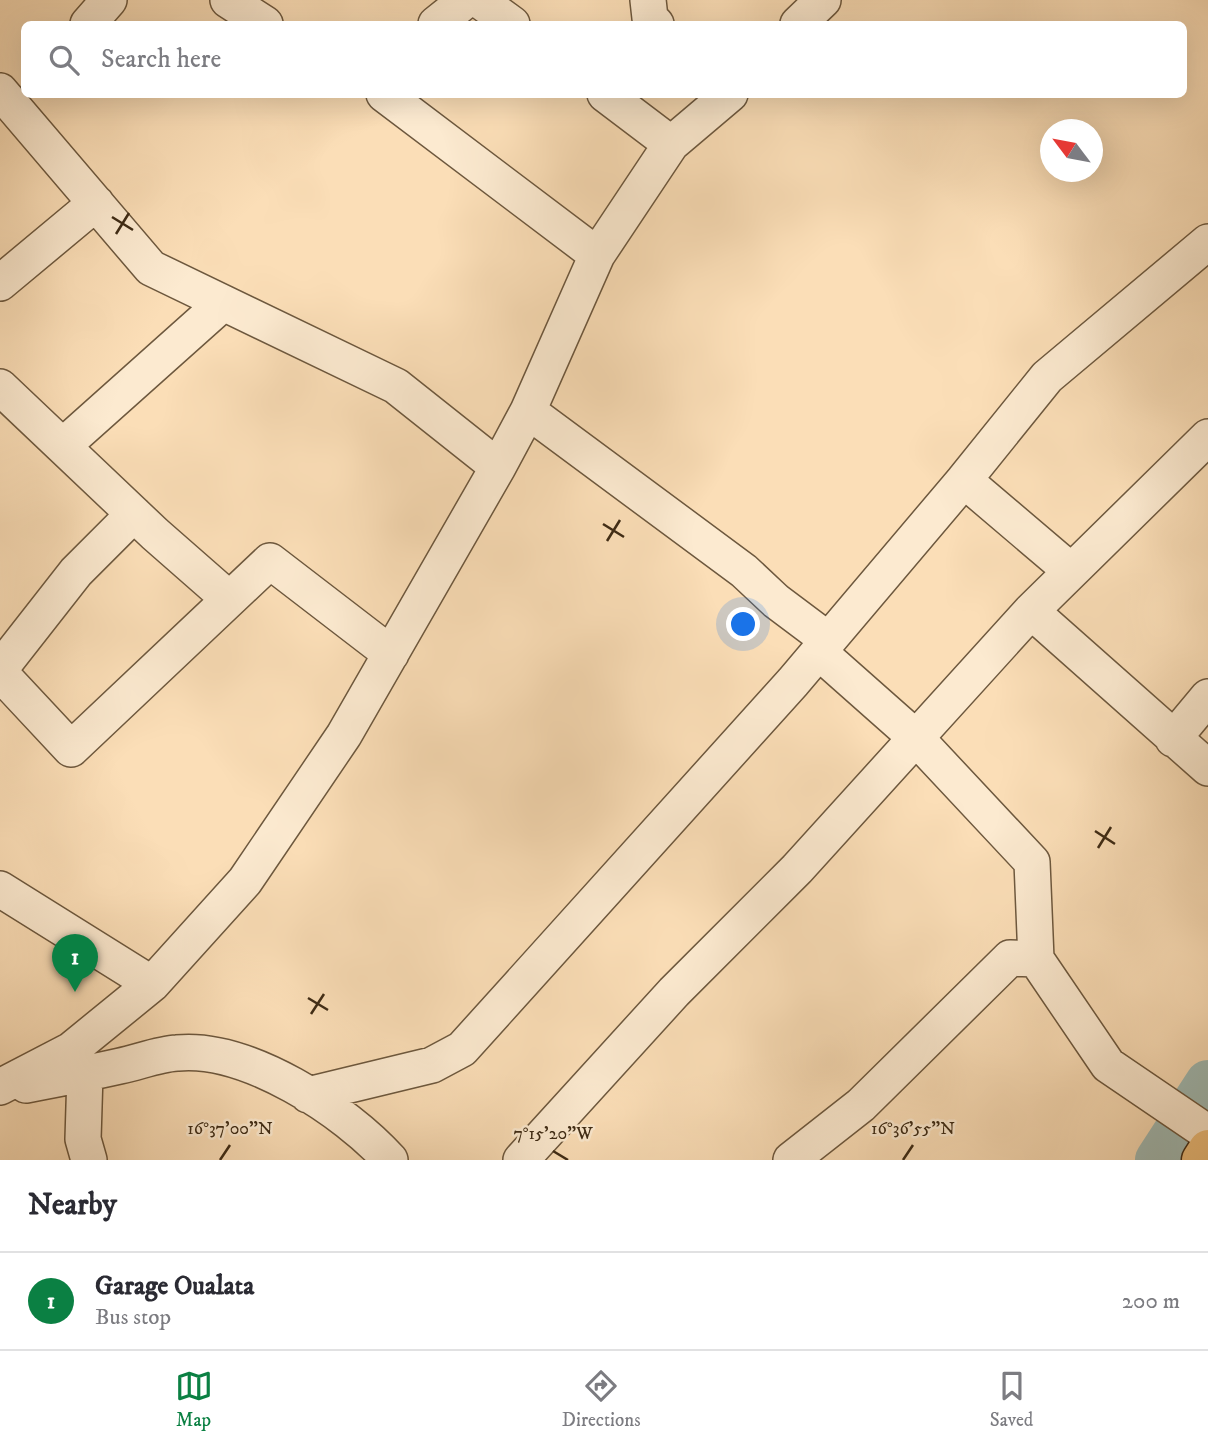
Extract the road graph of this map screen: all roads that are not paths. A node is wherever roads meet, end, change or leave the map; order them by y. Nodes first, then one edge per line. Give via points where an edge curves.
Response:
1 (109, 0) edge
2 (466, 0) edge
3 (479, 0) edge
4 (648, 0) edge
5 (823, 0) edge
6 (91, 21) edge
7 (440, 21) edge
8 (508, 21) edge
9 (653, 21) edge
10 (801, 21) edge
11 (389, 98) edge
12 (610, 98) edge
13 (723, 98) edge
14 (9, 100) edge
15 (671, 144) junction
16 (96, 203) junction
17 (1208, 243) edge
18 (597, 255) junction
19 (0, 282) edge
20 (223, 303) junction
21 (0, 387) edge
22 (528, 411) junction
23 (1208, 437) edge
24 (64, 445) junction
25 (498, 467) junction
26 (964, 480) junction
27 (134, 513) junction
28 (1071, 571) junction
29 (228, 598) junction
30 (1031, 611) junction
31 (823, 646) junction
32 (391, 654) junction
33 (0, 671) edge
34 (1208, 697) edge
35 (915, 737) junction
36 (1173, 739) junction
37 (1208, 768) edge
38 (0, 889) edge
39 (1036, 959) junction
40 (152, 984) junction
41 (78, 1062) junction
42 (0, 1088) edge
43 (308, 1095) junction
44 (1208, 1133) edge
45 (1208, 1149) edge
46 (81, 1153) edge
47 (390, 1160) edge
48 (521, 1160) edge
49 (790, 1160) edge
50 (1201, 1160) edge

1 - 6 street
2 - 7 street
3 - 8 street
4 - 9 street
5 - 10 street
11 - 18 street
12 - 15 street
13 - 15 street
14 - 16 street
15 - 18 street
16 - 19 street
16 - 20 street via 151,268
17 - 26 street via 1047,377
18 - 22 street
20 - 24 street
20 - 25 street via 396,386
21 - 24 street
22 - 25 street
22 - 31 street via 744,571
23 - 28 street
24 - 27 street
25 - 32 street
26 - 28 street
26 - 31 street
27 - 29 street
27 - 33 street via 76,572
28 - 30 street
29 - 32 street via 270,561
29 - 33 street via 71,749
30 - 35 street
30 - 36 street
31 - 35 street
31 - 43 street via 462,1049 432,1065
32 - 40 street via 344,735 246,881
34 - 36 street
35 - 39 street via 1032,862
35 - 48 street via 797,869 674,992
36 - 37 street
38 - 40 street
39 - 44 street via 1108,1065
39 - 49 street via 1010,958 861,1105
40 - 41 street
41 - 42 street
41 - 43 street via 205,1053 237,1060
41 - 46 street
43 - 47 street via 371,1139
45 - 50 main road

